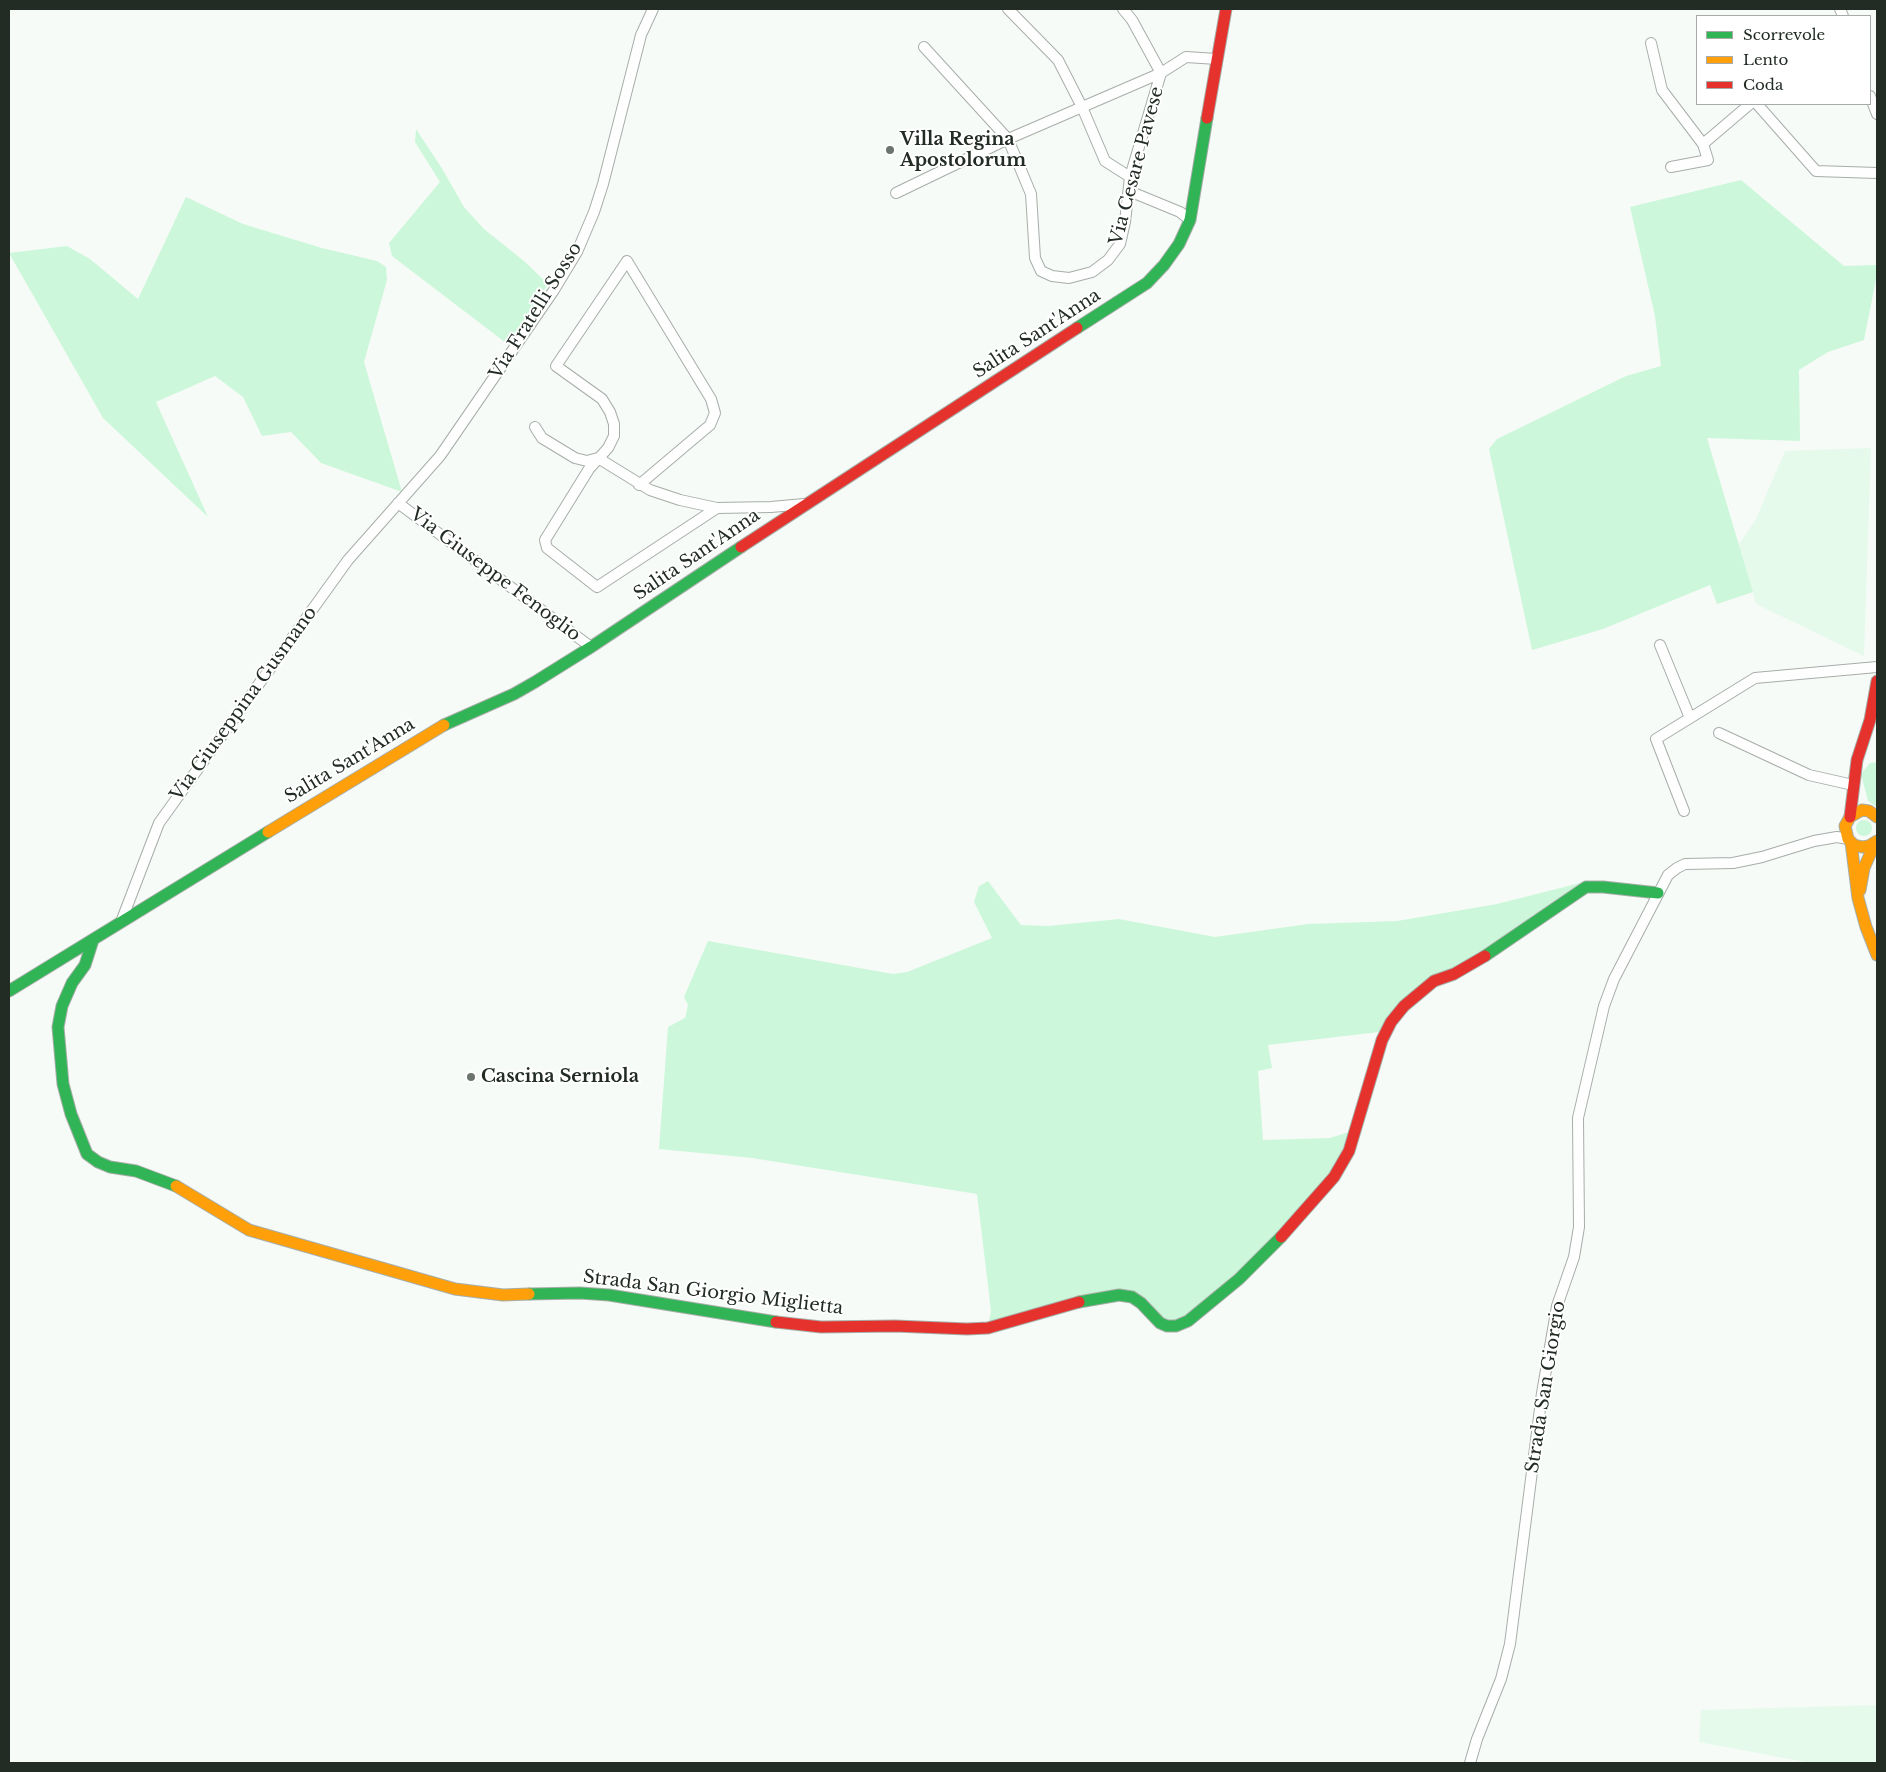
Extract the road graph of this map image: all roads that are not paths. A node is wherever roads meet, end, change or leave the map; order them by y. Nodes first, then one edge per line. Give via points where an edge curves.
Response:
1 (653, 9) edge
2 (1008, 9) edge
3 (1123, 9) edge
4 (1226, 9) edge
5 (1651, 43) dead end
6 (924, 48) dead end
7 (1217, 59) junction
8 (1161, 74) junction
9 (1871, 99) edge
10 (1749, 105) edge
11 (1757, 105) edge
12 (1082, 107) junction
13 (1877, 114) edge
14 (1008, 139) junction
15 (1703, 144) junction
16 (1671, 167) dead end
17 (1877, 173) edge
18 (1130, 177) junction
19 (1129, 191) junction
20 (896, 193) dead end
21 (1190, 220) junction
22 (535, 427) dead end
23 (598, 458) junction
24 (639, 485) junction
25 (398, 503) junction
26 (805, 504) junction
27 (716, 508) junction
28 (1660, 646) dead end
29 (591, 647) junction
30 (1877, 666) edge
31 (1877, 681) edge
32 (1690, 718) junction
33 (1873, 719) edge
34 (1719, 733) dead end
35 (1853, 785) junction
36 (1684, 811) dead end
37 (1875, 814) edge
38 (1848, 819) junction
39 (1850, 840) junction
40 (1814, 841) junction
41 (1876, 842) edge
42 (1658, 893) junction
43 (1858, 898) junction
44 (121, 922) junction
45 (93, 940) junction
46 (1877, 956) edge
47 (9, 991) edge
48 (1469, 1762) edge

1 - 25 street, Via Fratelli Sosso via 641,35 603,184 577,252 440,456
2 - 12 street via 1058,60
3 - 8 street
4 - 7 street, Salita Sant'Anna
5 - 15 street via 1662,90
6 - 14 street
7 - 8 street, Via Cesare Pavese via 1186,57
7 - 21 street, Salita Sant'Anna
8 - 12 street
8 - 18 street, Via Cesare Pavese
9 - 13 street
10 - 15 street
11 - 17 street via 1816,171
12 - 14 street
12 - 18 street via 1105,161
14 - 19 street, Via Cesare Pavese via 1031,194 1035,258 1041,270 1052,276 1069,278 1092,272 1108,260 1120,244
14 - 20 street
15 - 16 street via 1708,160
18 - 19 street, Via Cesare Pavese
19 - 21 street via 1180,212
21 - 26 street, Salita Sant'Anna via 1179,244 1147,283
22 - 23 street via 542,438 575,458 587,461
23 - 24 street
23 - 24 street via 614,436 610,412 602,399 556,366 627,260 711,399 715,413 710,425
23 - 27 street via 545,540 547,548 597,587
24 - 27 street via 680,500
25 - 29 street, Via Giuseppe Fenoglio
25 - 44 street, Via Giuseppina Gusmano via 348,560 159,823
26 - 27 street
26 - 29 street, Salita Sant'Anna
28 - 32 street
29 - 44 street, Salita Sant'Anna via 514,694 425,736
30 - 32 street via 1755,678
31 - 33 street
32 - 36 street via 1656,739
33 - 35 street via 1857,760
34 - 35 street via 1809,775
35 - 37 street
35 - 38 street
37 - 38 street via 1862,810
38 - 39 street via 1846,832
38 - 40 street, Strada San Giorgio
39 - 40 street, Strada San Giorgio via 1837,837
39 - 41 street via 1862,847
39 - 43 street
40 - 42 street, Strada San Giorgio via 1733,863 1685,864 1668,874
41 - 43 street via 1864,868
42 - 45 street, Strada San Giorgio Miglietta via 1586,887 1473,964 1434,981 1419,992 1391,1022 1382,1040 1349,1151 1334,1177 1291,1227 1238,1279 1188,1321 1176,1326 1160,1323 1141,1303 1132,1297 1119,1295 1080,1302 988,1328 967,1329 821,1327 609,1295 477,1293 250,1230 179,1187 136,1171 104,1165 87,1154 63,1084 58,1027 62,1006 72,983 85,965
42 - 48 street, Strada San Giorgio via 1614,979 1604,1006 1578,1118 1580,1227 1574,1257 1557,1306 1543,1384 1510,1644 1501,1679
43 - 46 street
44 - 45 street, Salita Sant'Anna
45 - 47 street, Salita Sant'Anna

